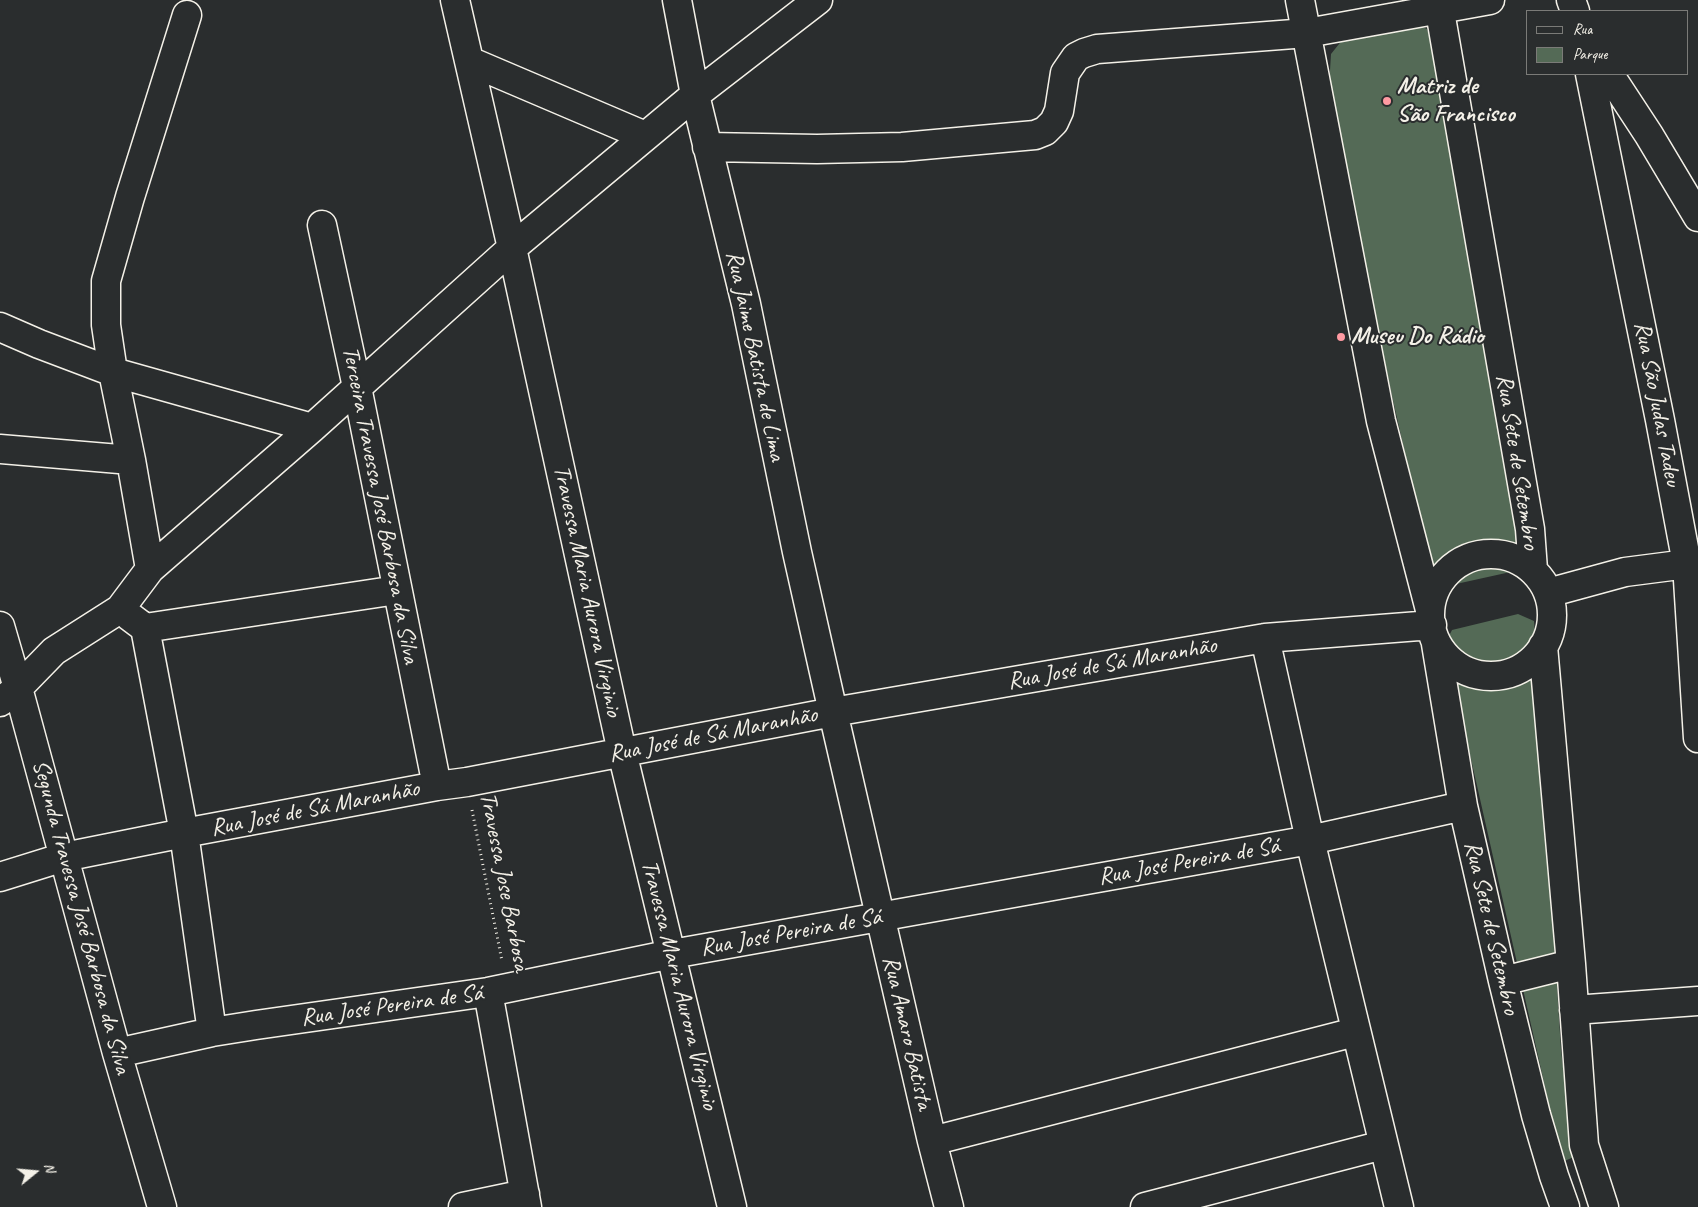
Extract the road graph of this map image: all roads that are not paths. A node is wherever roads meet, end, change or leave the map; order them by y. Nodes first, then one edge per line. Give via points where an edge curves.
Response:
1 (455, 0) edge
2 (677, 0) edge
3 (818, 0) edge
4 (1300, 0) edge
5 (1490, 0) edge
6 (1439, 5) edge
7 (188, 15) dead end
8 (1307, 33) junction
9 (469, 61) junction
10 (1590, 75) edge
11 (1610, 75) edge
12 (695, 94) junction
13 (645, 136) junction
14 (707, 147) junction
15 (1698, 217) edge
16 (322, 225) dead end
17 (512, 248) junction
18 (0, 327) edge
19 (113, 372) junction
20 (357, 387) junction
21 (312, 428) junction
22 (0, 449) edge
23 (132, 460) junction
24 (1693, 564) edge
25 (150, 568) junction
26 (1533, 570) junction
27 (397, 590) junction
28 (1548, 593) junction
29 (120, 609) junction
30 (1433, 626) junction
31 (145, 628) junction
32 (1265, 638) junction
33 (2, 640) edge
34 (1543, 646) junction
35 (54, 651) junction
36 (9, 695) edge
37 (833, 712) junction
38 (1698, 738) edge
39 (622, 752) junction
40 (436, 786) junction
41 (1463, 806) junction
42 (184, 833) junction
43 (1310, 840) junction
44 (64, 857) junction
45 (0, 877) edge
46 (881, 918) junction
47 (672, 954) junction
48 (1571, 964) junction
49 (1503, 981) junction
50 (497, 990) junction
51 (1698, 1001) edge
52 (1574, 1010) junction
53 (212, 1032) junction
54 (1355, 1032) junction
55 (118, 1053) junction
56 (932, 1140) junction
57 (1384, 1145) junction
58 (1590, 1165) junction
59 (1554, 1176) junction
60 (526, 1201) edge
61 (162, 1207) edge
62 (463, 1207) edge
63 (732, 1207) edge
64 (949, 1207) edge
65 (1145, 1207) edge
66 (1399, 1207) edge
67 (1565, 1207) edge
68 (1604, 1207) edge

1 - 9 street, Travessa Maria Aurora Virginio
2 - 12 street, Rua Jaime Batista de Lima
3 - 12 street
4 - 8 street, Rua Sete de Setembro
5 - 6 street
6 - 8 street
6 - 26 street, Rua Sete de Setembro via 1530,529
7 - 19 street via 106,281 106,325
8 - 14 street via 1084,53 1076,57 1066,73 1054,122 1046,131 1035,135 902,147
8 - 30 street, Rua Sete de Setembro via 1380,421
9 - 13 street
9 - 17 street, Travessa Maria Aurora Virginio
10 - 24 street, Rua São Judas Tadeu via 1660,420
11 - 15 street
12 - 13 street
12 - 14 street, Rua Jaime Batista de Lima
13 - 17 street
14 - 37 street, Rua Jaime Batista de Lima via 746,304
16 - 20 street, Terceira Travessa José Barbosa da Silva
17 - 20 street
17 - 39 street, Travessa Maria Aurora Virginio
18 - 19 street
19 - 21 street
19 - 23 street
20 - 21 street
20 - 27 street, Terceira Travessa José Barbosa da Silva
21 - 25 street
22 - 23 street
23 - 25 street
24 - 28 street via 1625,572
24 - 38 street, Rua São Judas Tadeu
25 - 29 street
26 - 28 street
26 - 30 street via 1509,556 1482,554 1456,563 1438,583
27 - 31 street
27 - 40 street, Terceira Travessa José Barbosa da Silva
28 - 34 street via 1552,620
29 - 31 street
29 - 35 street
30 - 32 street, Rua José de Sá Maranhão
30 - 34 street via 1448,659 1472,674 1499,676 1525,666
30 - 41 street, Rua Sete de Setembro
31 - 42 street
32 - 37 street, Rua José de Sá Maranhão
32 - 43 street
33 - 35 street
33 - 36 street, Segunda Travessa José Barbosa da Silva
34 - 48 street
35 - 36 street
36 - 44 street, Segunda Travessa José Barbosa da Silva
37 - 39 street, Rua José de Sá Maranhão
37 - 46 street, Rua Amaro Batista
39 - 40 street, Rua José de Sá Maranhão
39 - 47 street, Travessa Maria Aurora Virginio
40 - 42 street, Rua José de Sá Maranhão
41 - 43 street, Rua José Pereira de Sá
41 - 49 street, Rua Sete de Setembro
42 - 44 street, Rua José de Sá Maranhão
42 - 53 street
43 - 46 street, Rua José Pereira de Sá
43 - 54 street
44 - 45 street, Rua José de Sá Maranhão
44 - 55 street, Segunda Travessa José Barbosa da Silva
46 - 47 street, Rua José Pereira de Sá
46 - 56 street, Rua Amaro Batista
47 - 50 street, Rua José Pereira de Sá
47 - 63 street, Travessa Maria Aurora Virginio
48 - 49 street
48 - 52 street
49 - 59 street, Rua Sete de Setembro
50 - 53 street, Rua José Pereira de Sá
50 - 60 street
51 - 52 street
52 - 58 street via 1584,1145
53 - 55 street, Rua José Pereira de Sá
54 - 56 street
54 - 57 street
55 - 61 street, Segunda Travessa José Barbosa da Silva
56 - 64 street, Rua Amaro Batista
57 - 65 street
57 - 66 street
58 - 59 street
58 - 68 street
59 - 67 street, Rua Sete de Setembro
60 - 62 street

